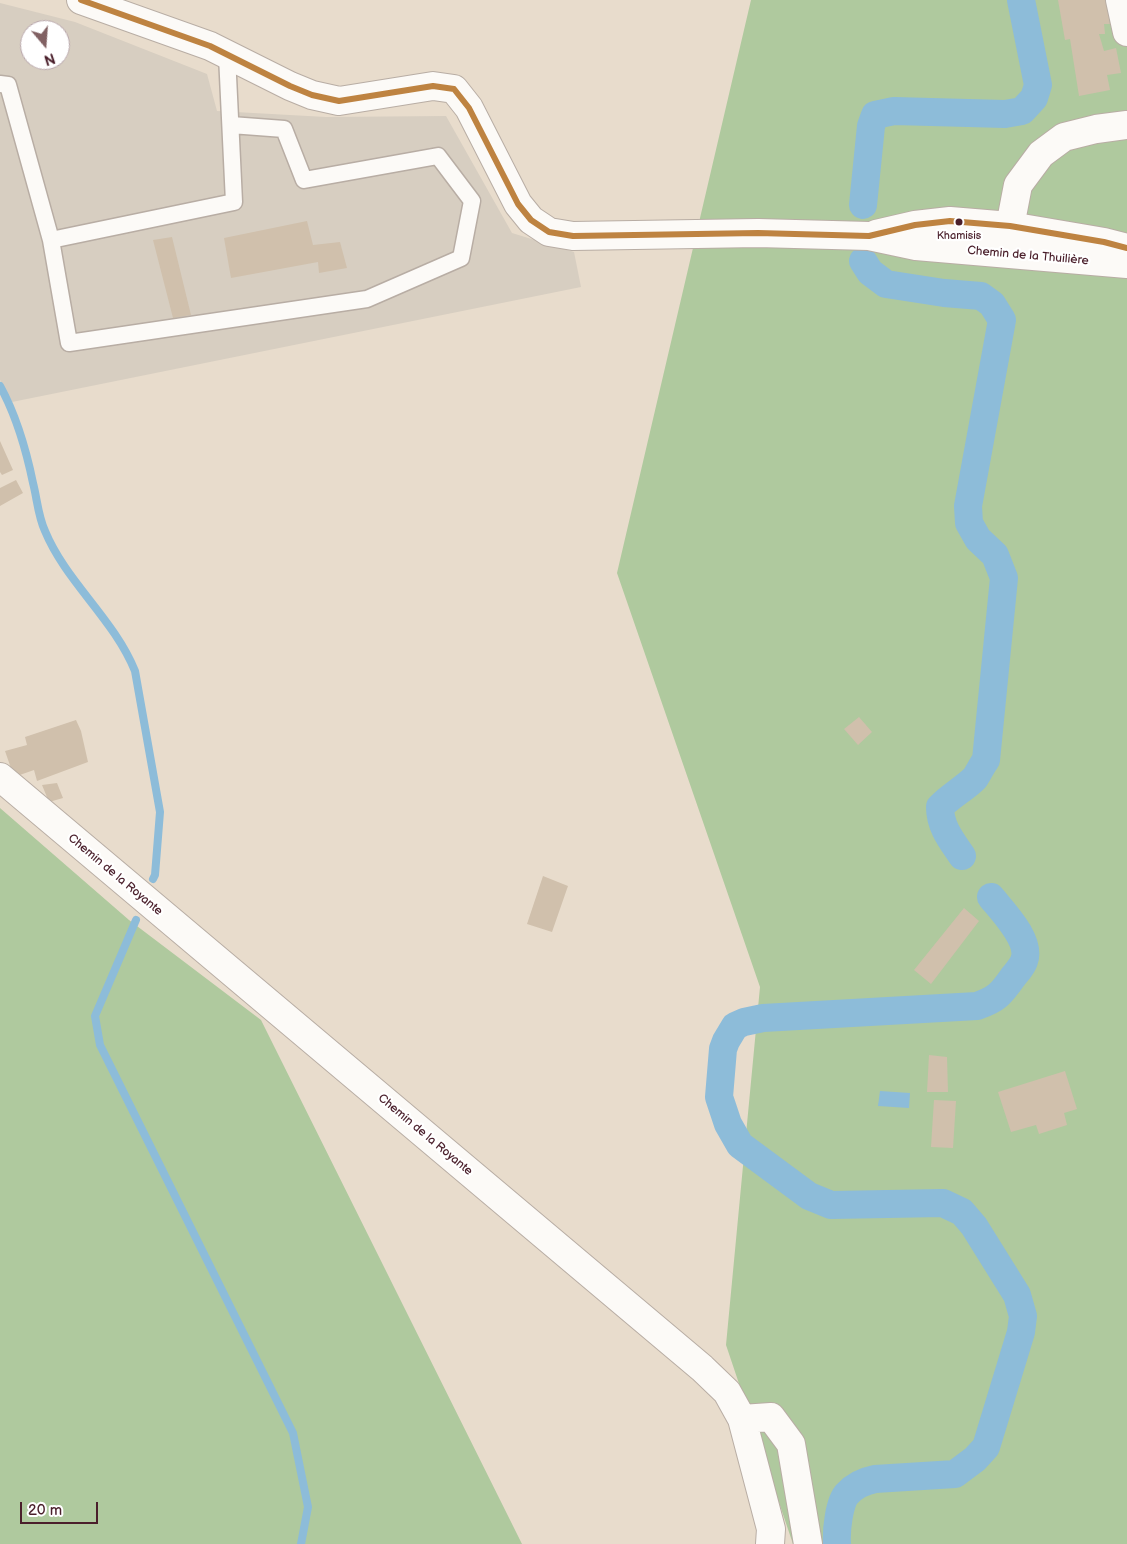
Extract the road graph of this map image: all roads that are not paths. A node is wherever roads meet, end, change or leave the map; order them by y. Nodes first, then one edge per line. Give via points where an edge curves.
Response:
1 (82, 0) edge
2 (1120, 0) edge
3 (1127, 32) edge
4 (227, 55) junction
5 (0, 84) edge
6 (1127, 125) edge
7 (231, 126) junction
8 (869, 236) junction
9 (51, 240) junction
10 (1012, 241) junction
11 (1127, 248) edge
12 (1127, 264) edge
13 (0, 777) edge
14 (742, 1419) junction
15 (770, 1544) edge
16 (808, 1544) edge

1 - 4 street, Chemin de la Thuilière
2 - 3 street
4 - 7 lane
4 - 8 street, Chemin de la Thuilière via 305,92 339,101 433,86 454,89 469,108 518,204 531,220 549,232 572,236 758,233
5 - 9 lane via 8,85
6 - 10 street via 1064,136 1041,154 1018,185
7 - 9 lane via 234,202
7 - 9 lane via 284,129 304,180 438,156 472,201 461,258 367,299 69,343
8 - 10 street, Chemin de la Thuilière via 932,248
8 - 10 street, Chemin de la Thuilière via 950,221
10 - 11 street, Chemin de la Thuilière via 1104,242
10 - 12 street, Chemin de la Thuilière
13 - 14 street, Chemin de la Royante via 702,1368 727,1392
14 - 15 street, Chemin de la Royante via 771,1529
14 - 16 street via 771,1417 790,1444

